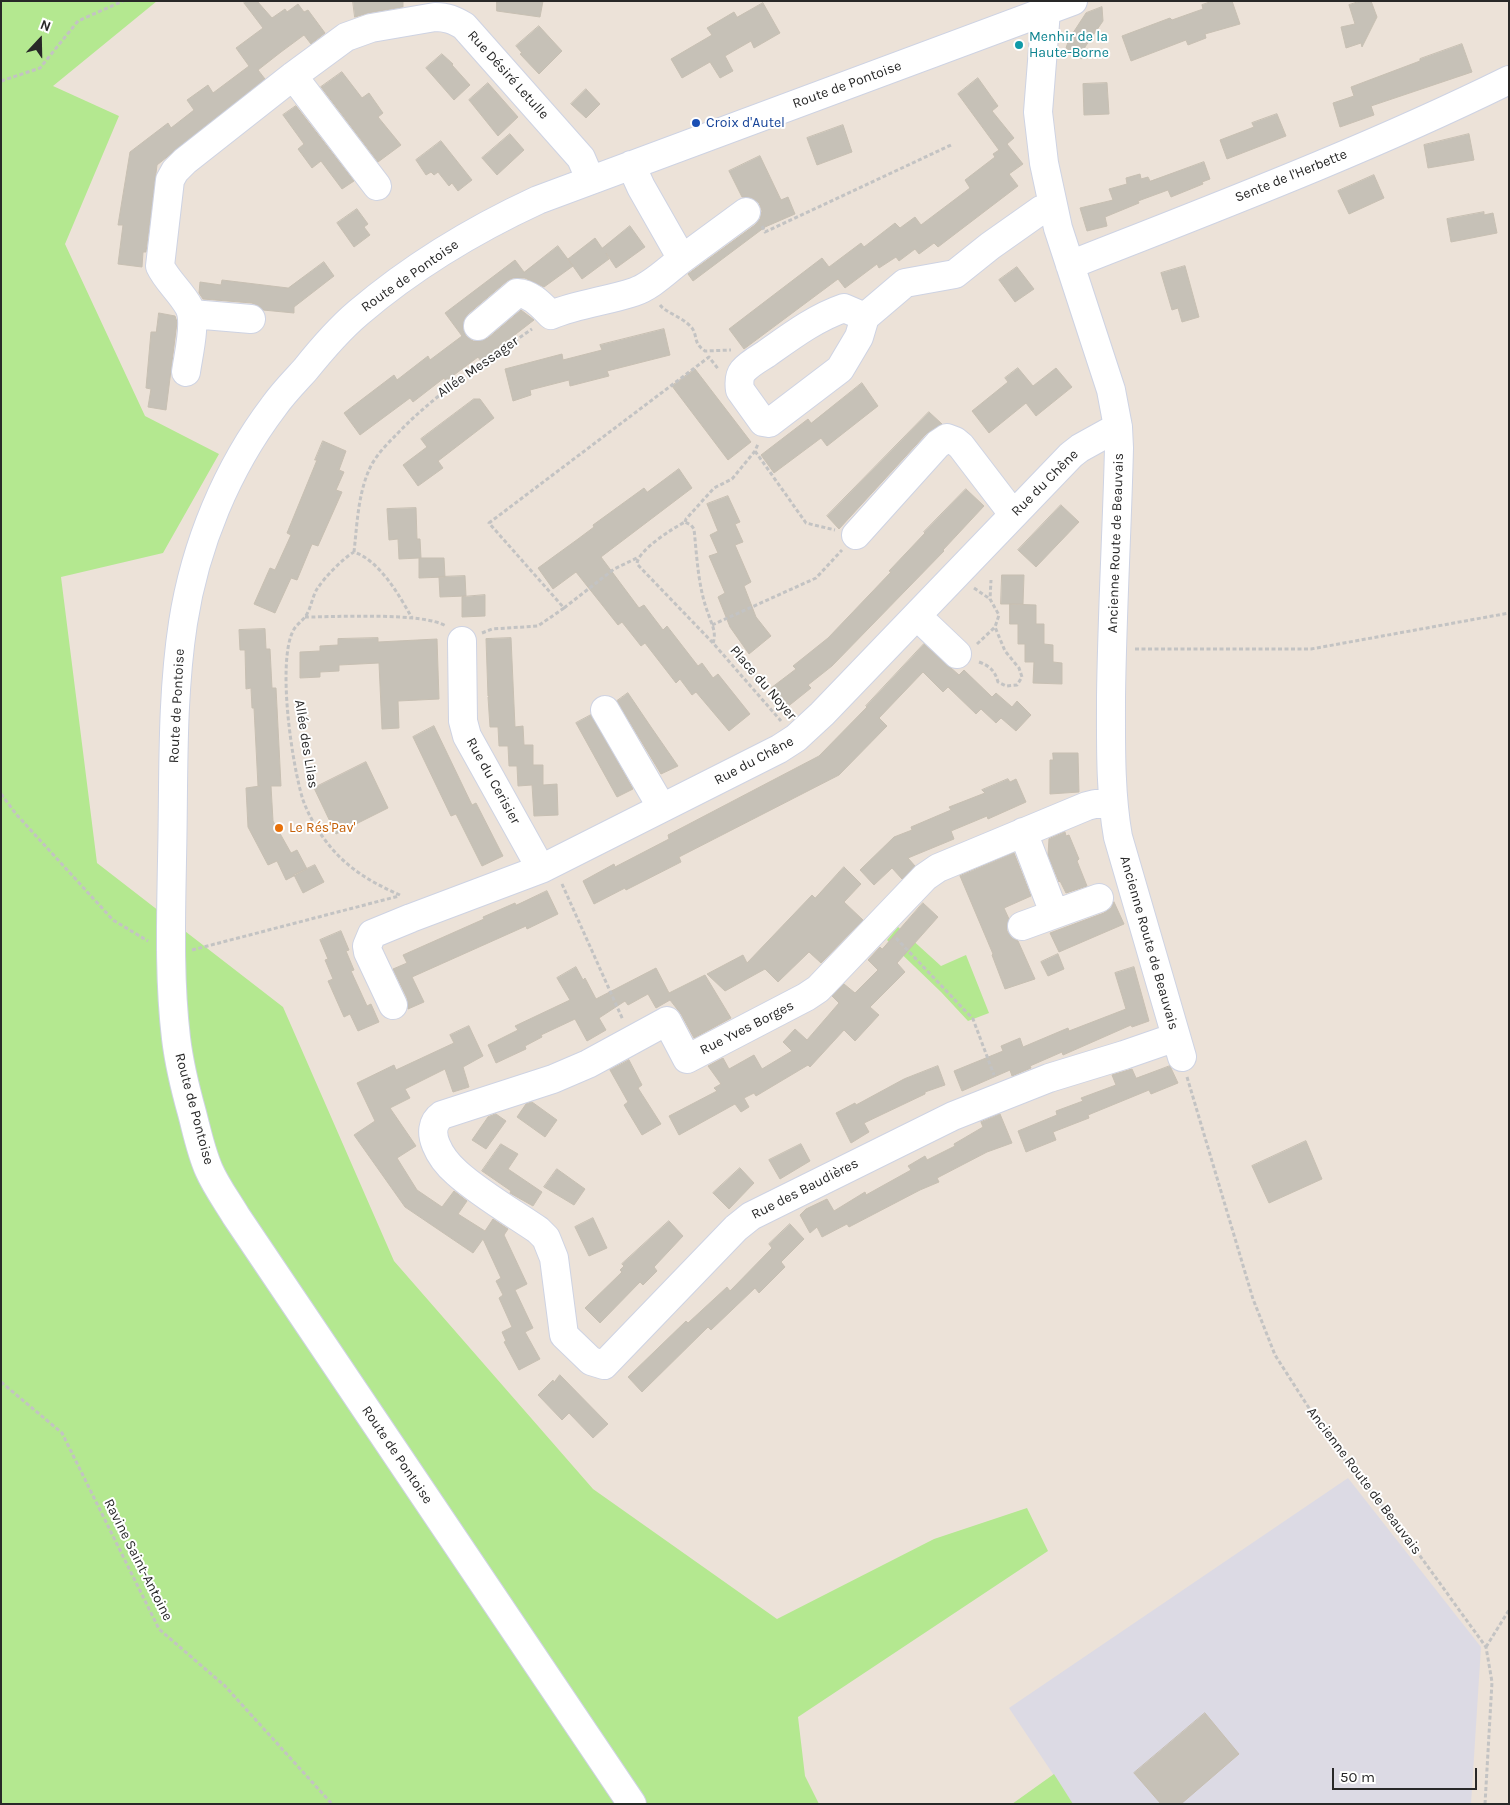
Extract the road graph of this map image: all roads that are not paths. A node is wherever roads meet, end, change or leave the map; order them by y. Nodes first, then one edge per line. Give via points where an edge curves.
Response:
1 (1064, 4) edge
2 (293, 76) junction
3 (1509, 80) edge
4 (631, 165) junction
5 (590, 180) junction
6 (376, 186) dead end
7 (1052, 206) junction
8 (746, 212) road end
9 (682, 259) junction
10 (1070, 265) junction
11 (192, 314) junction
12 (865, 317) junction
13 (251, 320) dead end
14 (478, 326) dead end
15 (186, 372) dead end
16 (1118, 427) junction
17 (1013, 514) junction
18 (856, 535) road end
19 (917, 616) junction
20 (462, 641) road end
21 (969, 653) road end
22 (605, 710) dead end
23 (1114, 804) junction
24 (662, 808) junction
25 (1023, 832) junction
26 (547, 866) junction
27 (1099, 898) dead end
28 (1054, 913) junction
29 (1022, 926) dead end
30 (393, 1005) dead end
31 (1179, 1047) joint
32 (538, 1230) joint
33 (632, 1804) edge

1 - 4 street, Route de Pontoise
1 - 7 street, Ancienne Route de Beauvais via 1038,112
2 - 5 street, Rue Désiré Letulle via 356,32 436,17 455,20 464,26 581,158
2 - 6 street
2 - 11 street, Rue Désiré Letulle via 185,161 170,180 160,266
3 - 10 street, Sente de l'Herbette via 1409,127
4 - 5 street, Route de Pontoise
4 - 9 street
5 - 33 street, Route de Pontoise via 500,218 438,253 390,286 318,354 274,406 235,466 199,554 179,655 171,955 176,1038 183,1079 209,1170 241,1224
7 - 10 street, Ancienne Route de Beauvais
7 - 12 street via 1041,210 955,274 905,283
8 - 9 street
9 - 14 street via 635,292 551,315 526,294 517,293
10 - 16 street, Ancienne Route de Beauvais via 1107,376
11 - 13 street
11 - 15 street
12 - 12 street via 859,336 840,369 765,423 740,390 743,371 830,313 844,308
16 - 17 street, Rue du Chêne via 1071,455
16 - 23 street, Ancienne Route de Beauvais via 1112,652
17 - 18 street via 961,446 947,438
17 - 19 street, Rue du Chêne
19 - 21 street
19 - 24 street, Rue du Chêne via 796,738
20 - 26 street, Rue du Cerisier via 463,720 467,736
22 - 24 street
23 - 25 street, Rue Yves Borges via 1087,806
23 - 31 street, Ancienne Route de Beauvais via 1118,838
24 - 26 street, Rue du Chêne
25 - 28 street
25 - 32 street, Rue Yves Borges via 938,868 818,989 687,1059 666,1021 588,1064 553,1079 437,1119 432,1131 439,1150 456,1172
26 - 30 street, Rue du Chêne via 372,934 368,952
27 - 28 street
28 - 29 street
31 - 32 street, Rue des Baudières via 1124,1055 1002,1096 953,1116 750,1216 604,1365 591,1361 564,1335 554,1258 546,1238

